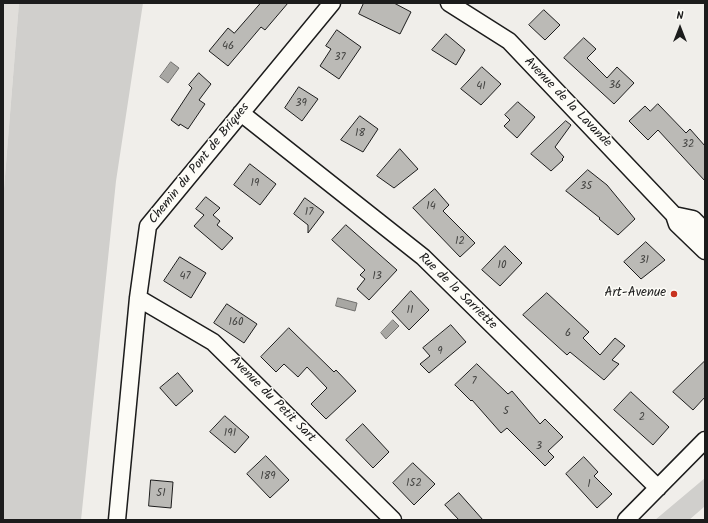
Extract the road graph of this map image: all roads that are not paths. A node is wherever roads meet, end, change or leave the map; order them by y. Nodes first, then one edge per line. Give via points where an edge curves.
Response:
1 (332, 3) edge
2 (449, 3) edge
3 (241, 113) junction
4 (674, 215) junction
5 (705, 231) edge
6 (705, 251) edge
7 (138, 298) junction
8 (705, 440) edge
9 (658, 488) junction
10 (117, 520) edge
11 (393, 520) edge
12 (626, 520) edge

1 - 3 street, Chemin du Pont de Briques
2 - 4 street, Avenue de la Lavande via 509,41
3 - 7 street, Chemin du Pont de Briques via 148,226
3 - 9 street, Rue de la Sarriette via 423,257
4 - 5 street via 693,219
4 - 6 street, Avenue de la Lavande via 677,224
7 - 10 street, Chemin du Pont de Briques
7 - 11 street, Avenue du Petit Sart via 213,342
8 - 9 street
9 - 12 street

